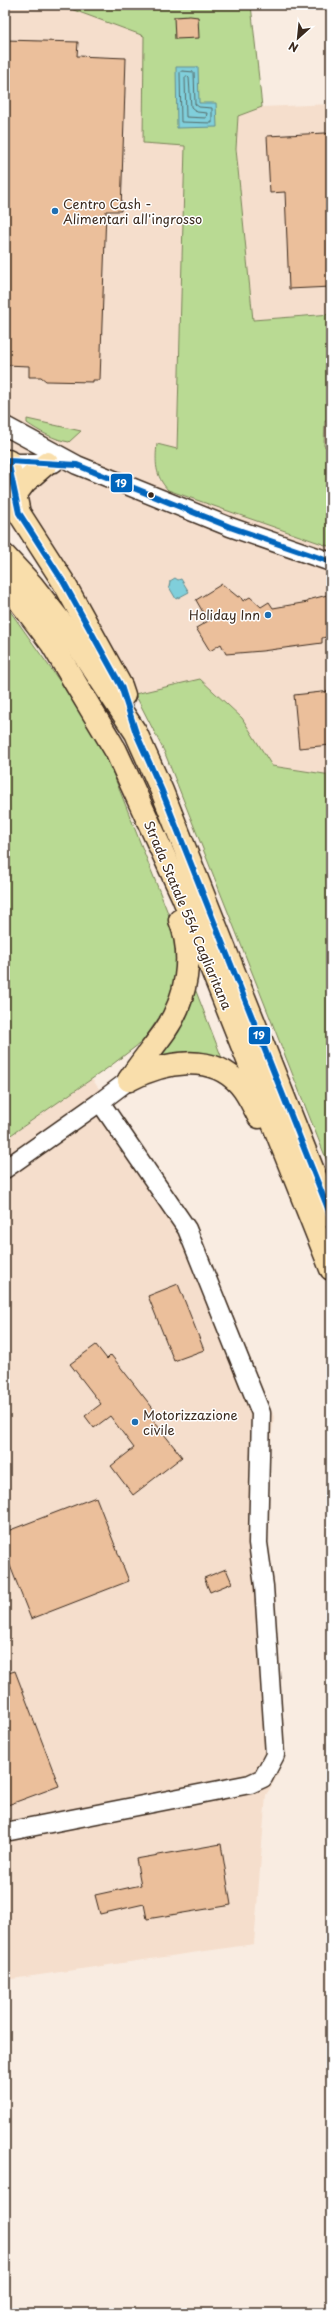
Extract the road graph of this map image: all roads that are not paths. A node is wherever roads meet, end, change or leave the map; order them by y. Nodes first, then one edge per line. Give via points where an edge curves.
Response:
1 (6, 426) edge
2 (6, 462) edge
3 (47, 463) junction
4 (77, 465) junction
5 (16, 494) junction
6 (5, 556) edge
7 (331, 562) edge
8 (5, 582) edge
9 (136, 733) junction
10 (183, 897) junction
11 (130, 1080) junction
12 (100, 1102) junction
13 (275, 1125) junction
14 (5, 1169) edge
15 (331, 1216) edge
16 (331, 1269) edge
17 (5, 1832) edge

1 - 2 street via 13,444
1 - 4 street
2 - 3 street
2 - 5 highway
3 - 4 street
3 - 5 highway via 25,482
4 - 7 street via 230,527
5 - 9 highway via 15,505 19,513 64,583 121,686
6 - 9 highway, Strada Statale 554 Cagliaritana via 32,585 68,631
8 - 10 highway, Strada Statale 554 Cagliaritana via 52,644 116,750
9 - 15 highway, Strada Statale 554 Cagliaritana via 162,791
10 - 11 highway via 176,909 187,937 186,970 180,998 165,1030
10 - 13 highway, Strada Statale 554 Cagliaritana
11 - 12 street
11 - 13 highway via 180,1064 210,1065 232,1077 245,1092 260,1120
12 - 14 street
12 - 17 street via 187,1229 261,1413 258,1543 264,1586 275,1755 263,1778 250,1784
13 - 16 highway, Strada Statale 554 Cagliaritana

